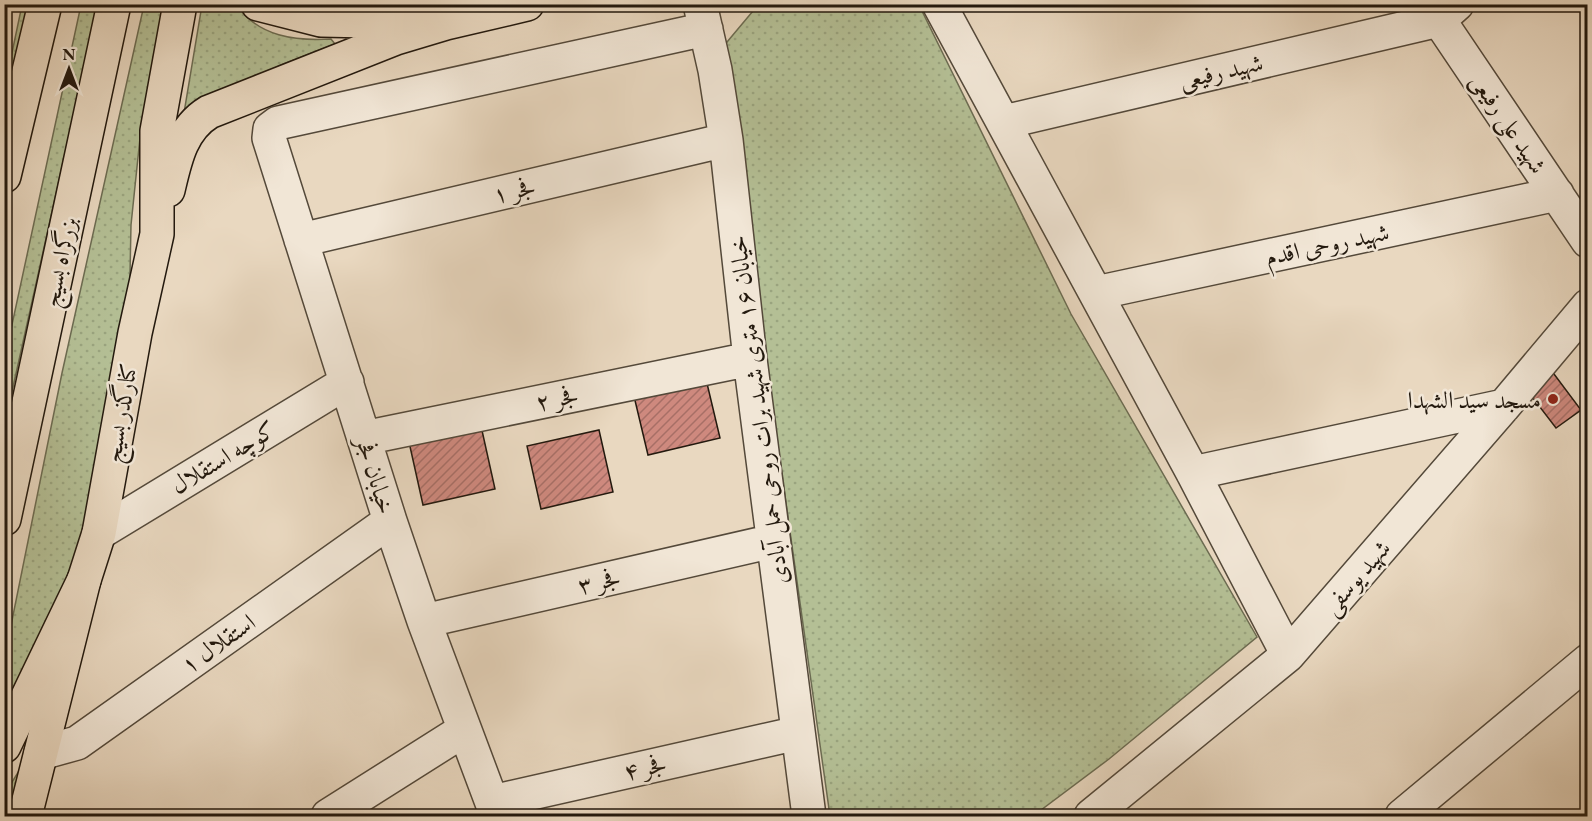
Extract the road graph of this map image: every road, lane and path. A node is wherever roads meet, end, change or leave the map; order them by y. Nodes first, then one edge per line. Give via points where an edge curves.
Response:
1 (45, 4) edge
2 (114, 4) edge
3 (180, 4) edge
4 (258, 4) edge
5 (526, 4) edge
6 (939, 4) edge
7 (1443, 10) edge
8 (703, 17) edge
9 (446, 23) junction
10 (1004, 122) junction
11 (726, 140) junction
12 (4, 176) edge
13 (1557, 194) junction
14 (157, 234) junction
15 (301, 240) junction
16 (1587, 241) edge
17 (1096, 293) junction
18 (1587, 306) edge
19 (750, 359) junction
20 (347, 382) junction
21 (1504, 406) junction
22 (364, 438) junction
23 (1193, 473) junction
24 (4, 519) edge
25 (390, 521) junction
26 (99, 533) junction
27 (773, 541) junction
28 (84, 579) junction
29 (424, 621) junction
30 (1288, 655) junction
31 (1587, 661) edge
32 (464, 730) junction
33 (798, 733) junction
34 (4, 746) edge
35 (41, 753) junction
36 (494, 809) edge
37 (25, 816) edge
38 (328, 816) edge
39 (809, 816) edge
40 (1091, 816) edge
41 (1402, 816) edge

1 - 12 main road
2 - 24 main road, بزرگراه بسیج
3 - 14 main road, کنارگذر بسیج via 157,131
4 - 9 main road via 321,20
5 - 9 main road
6 - 10 street
7 - 10 street, شهید رفیعی
7 - 13 street, شهید علی رفیعی
8 - 11 street, خیابان ۱۶ متری شهید برات روحی حمل آبادی
8 - 15 street, خیابان فجر via 278,123 270,129 269,138
9 - 14 main road via 396,38 205,114 178,149
10 - 17 street
11 - 15 street, فجر ۱
11 - 19 street, خیابان ۱۶ متری شهید برات روحی حمل آبادی
13 - 16 street, شهید علی رفیعی
13 - 17 street, شهید روحی اقدم
14 - 26 main road, کنارگذر بسیج
15 - 20 street, خیابان فجر
17 - 23 street
18 - 21 street, شهید یوسفی
19 - 22 street, فجر ۲
19 - 27 street, خیابان ۱۶ متری شهید برات روحی حمل آبادی
20 - 22 street, خیابان فجر
20 - 26 street, کوچه استقلال
21 - 23 street
21 - 30 street, شهید یوسفی
22 - 25 street, خیابان فجر
23 - 30 street
25 - 29 street, خیابان فجر
25 - 35 street, استقلال ۱ via 77,743
26 - 28 main road, کنارگذر بسیج
27 - 29 street, فجر ۳
27 - 33 street, خیابان ۱۶ متری شهید برات روحی حمل آبادی
28 - 34 main road
28 - 35 main road, کنارگذر بسیج
29 - 32 street, خیابان فجر
30 - 40 street, شهید یوسفی
31 - 41 street
32 - 36 street, خیابان فجر
32 - 38 street
33 - 36 street, فجر ۴
33 - 39 street, خیابان ۱۶ متری شهید برات روحی حمل آبادی
35 - 37 main road, کنارگذر بسیج

